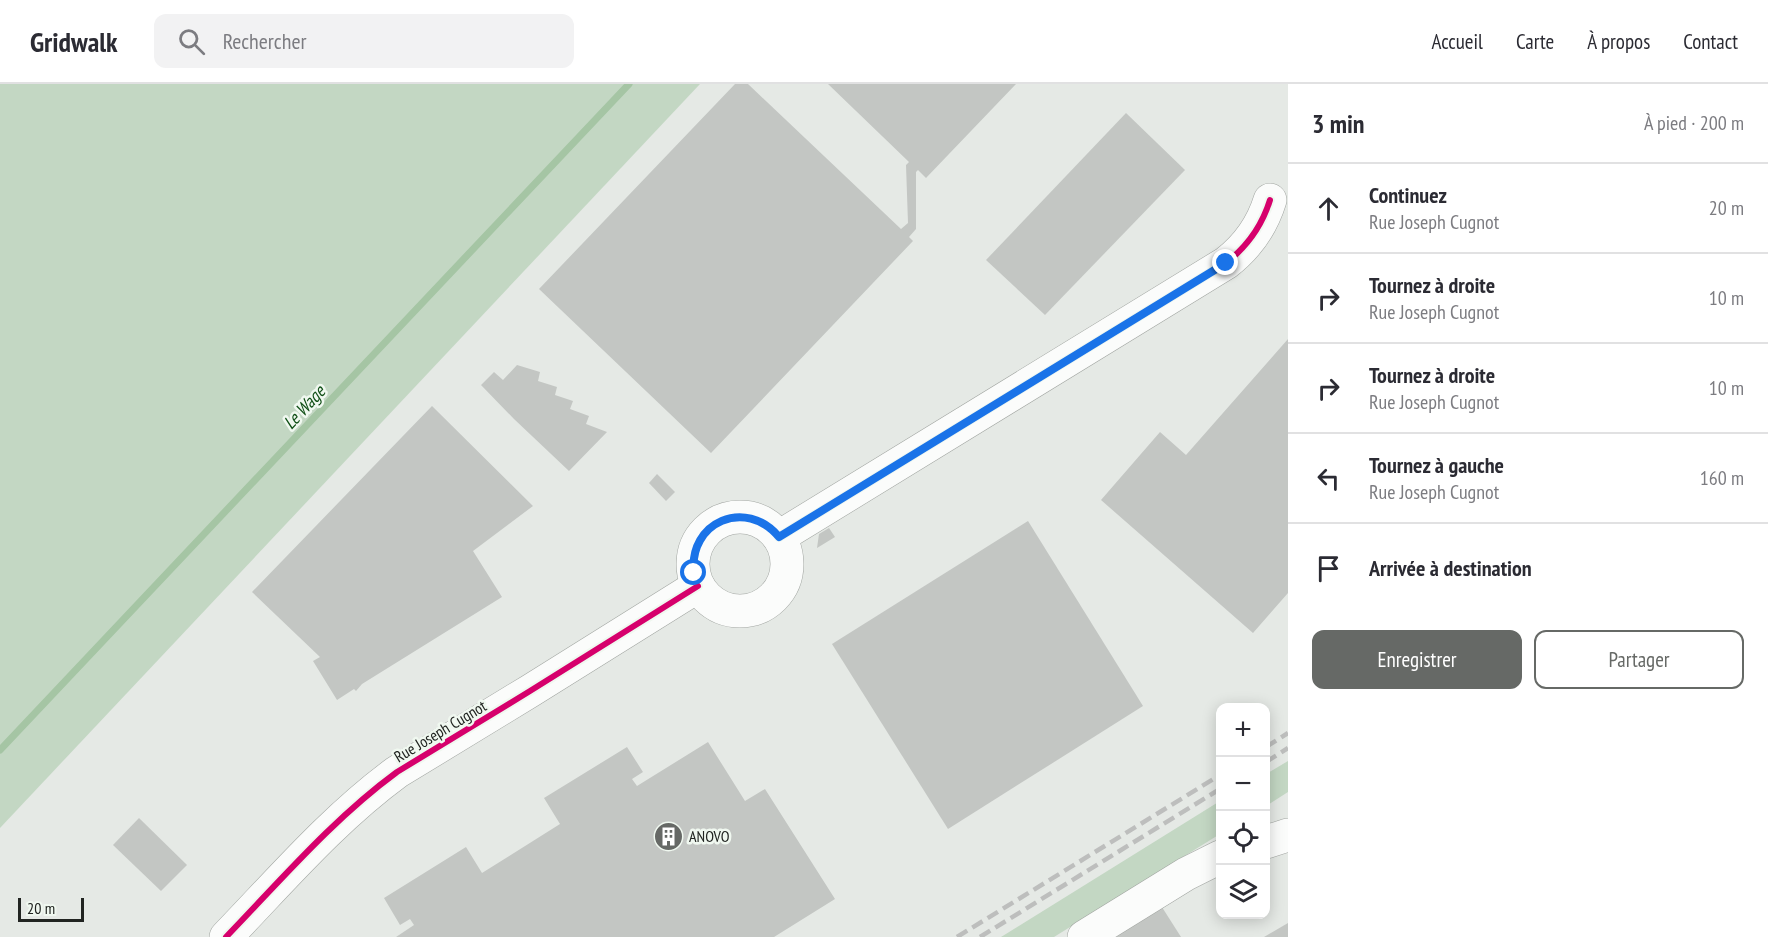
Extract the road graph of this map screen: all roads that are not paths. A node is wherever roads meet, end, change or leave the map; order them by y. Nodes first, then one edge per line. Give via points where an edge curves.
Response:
1 (1270, 200) dead end
2 (779, 537) junction
3 (698, 586) junction
4 (1288, 835) edge
5 (1270, 841) edge
6 (1216, 860) edge
7 (226, 937) edge
8 (1084, 937) edge

1 - 2 street via 1257,231 1226,263
2 - 3 street via 764,524 746,517 713,525 694,553
2 - 3 street via 787,559 786,574 776,595 764,604 743,611 727,610 713,603
3 - 7 street, Rue Joseph Cugnot via 397,772 346,813
4 - 5 street
6 - 8 street via 1186,874

